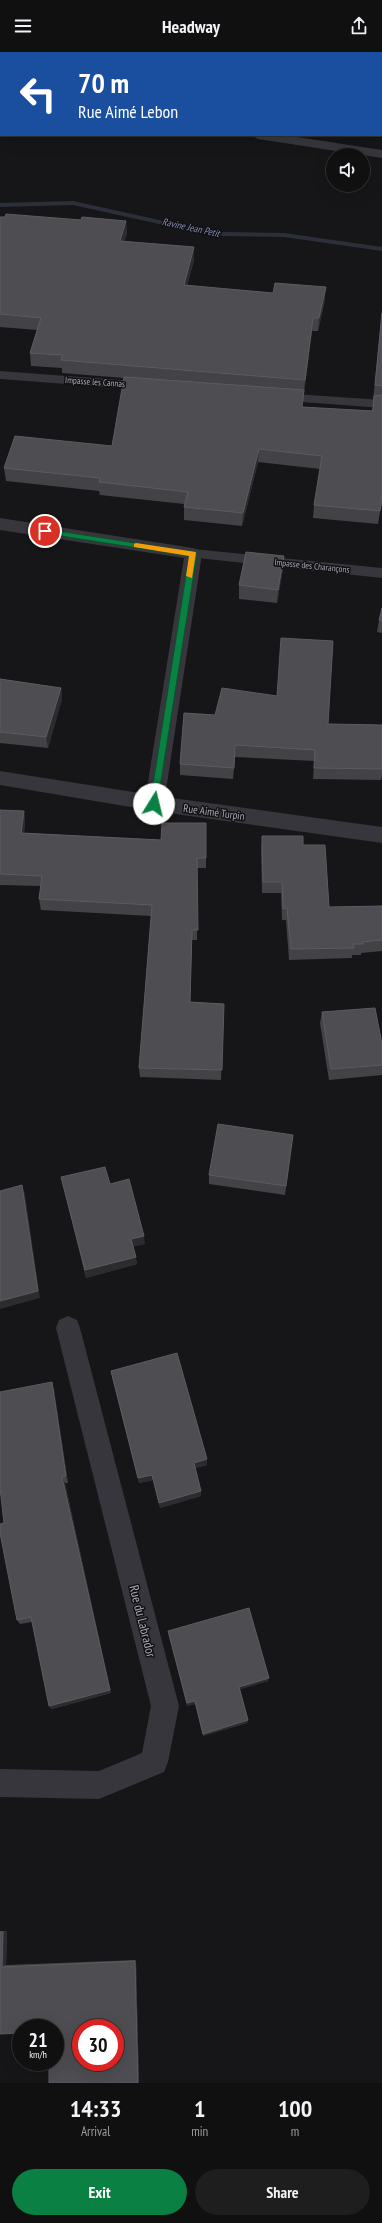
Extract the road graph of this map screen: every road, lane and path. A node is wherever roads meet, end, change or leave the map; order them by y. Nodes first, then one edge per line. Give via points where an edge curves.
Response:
1 (265, 136) edge
2 (382, 154) edge
3 (0, 375) edge
4 (159, 387) edge
5 (271, 396) edge
6 (382, 404) edge
7 (0, 524) edge
8 (193, 554) junction
9 (382, 573) edge
10 (0, 778) edge
11 (154, 804) junction
12 (382, 835) edge
13 (68, 1328) dead end
14 (0, 1783) edge

1 - 2 street
3 - 4 lane, Impasse les Cannas
5 - 6 lane
7 - 8 street
8 - 9 lane, Impasse des Charançons
8 - 11 street
10 - 11 street, Rue Aimé Turpin
11 - 12 street, Rue Aimé Turpin
13 - 14 street, Rue du Labrador via 165,1706 154,1762 99,1785

